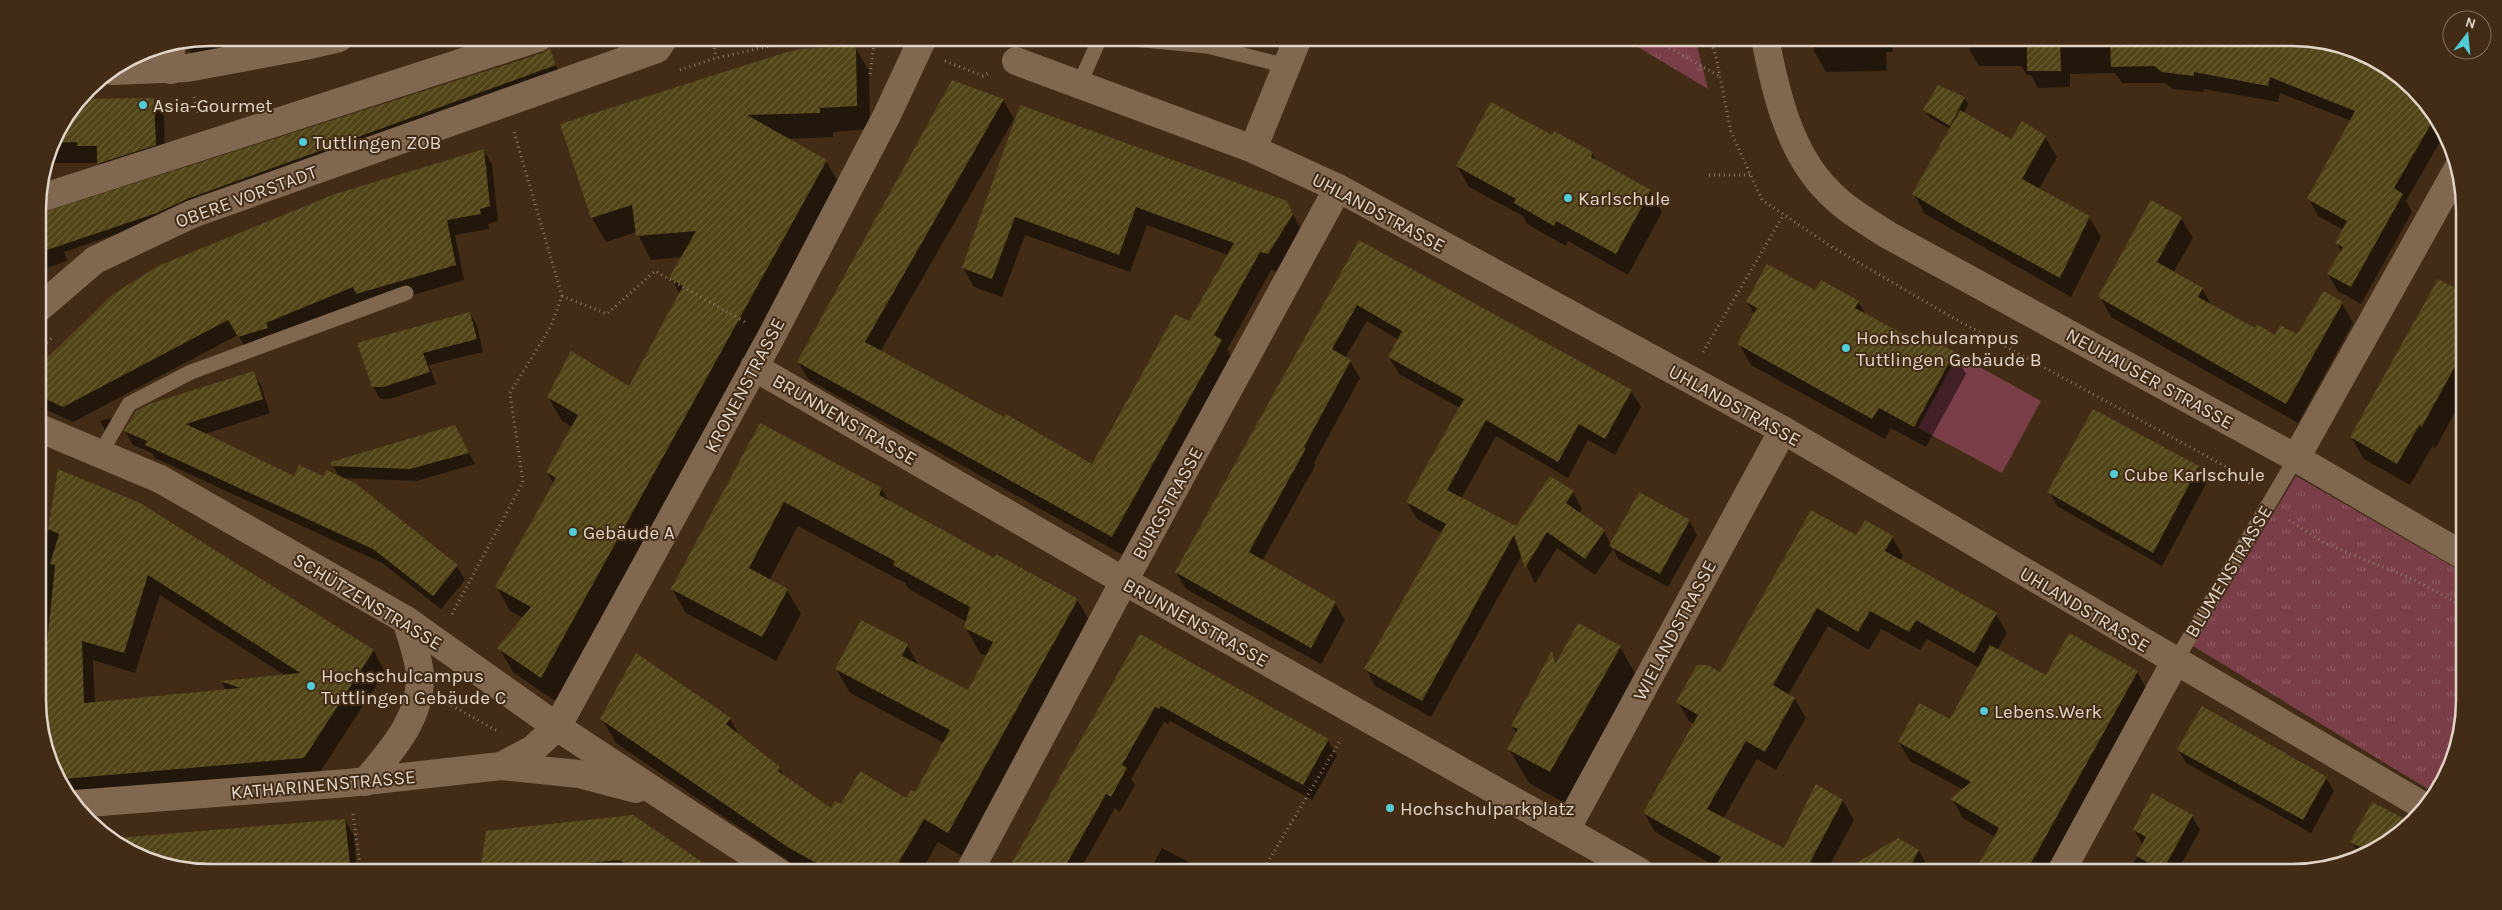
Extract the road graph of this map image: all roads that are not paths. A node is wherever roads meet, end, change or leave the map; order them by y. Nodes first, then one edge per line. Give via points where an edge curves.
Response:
1 (1295, 46) edge
2 (1767, 46) edge
3 (297, 47) edge
4 (510, 47) edge
5 (658, 47) edge
6 (920, 47) edge
7 (1096, 47) edge
8 (1209, 47) edge
9 (176, 61) edge
10 (1016, 61) dead end
11 (1287, 66) junction
12 (127, 69) edge
13 (1079, 85) junction
14 (1253, 149) junction
15 (2452, 178) edge
16 (1338, 188) junction
17 (47, 196) edge
18 (406, 293) dead end
19 (47, 301) edge
20 (754, 367) junction
21 (1783, 430) junction
22 (47, 435) edge
23 (100, 454) junction
24 (2296, 458) junction
25 (2456, 551) edge
26 (1124, 581) junction
27 (406, 620) junction
28 (2175, 662) junction
29 (557, 728) junction
30 (501, 766) junction
31 (356, 782) junction
32 (657, 794) junction
33 (83, 803) edge
34 (2419, 803) edge
35 (1566, 830) junction
36 (1625, 863) edge
37 (2066, 863) edge
38 (765, 864) edge
39 (972, 864) edge

1 - 11 street
2 - 24 street, NEUHAUSER STRASSE via 1783,114 1804,159 1828,192 1852,212 1888,235
3 - 9 street
4 - 17 street
5 - 19 street, OBERE VORSTADT via 192,214 95,260
6 - 20 street, KRONENSTRASSE
7 - 13 lane
8 - 11 lane
9 - 12 street
10 - 13 street, UHLANDSTRASSE
11 - 14 street
13 - 14 street, UHLANDSTRASSE
14 - 16 street, UHLANDSTRASSE
15 - 24 street, BLUMENSTRASSE
16 - 21 street, UHLANDSTRASSE
16 - 26 street, BURGSTRASSE
18 - 23 lane via 190,372 128,404
20 - 26 street, BRUNNENSTRASSE
20 - 29 street, KRONENSTRASSE
21 - 28 street, UHLANDSTRASSE
21 - 35 street, WIELANDSTRASSE
22 - 23 street, SCHÜTZENSTRASSE
23 - 27 street, SCHÜTZENSTRASSE via 160,479
24 - 25 street, NEUHAUSER STRASSE
24 - 28 lane, BLUMENSTRASSE
26 - 35 street, BRUNNENSTRASSE
26 - 39 street, BURGSTRASSE
27 - 29 street, SCHÜTZENSTRASSE
27 - 31 street via 420,675 416,710 397,743
28 - 34 street, UHLANDSTRASSE
28 - 37 street, BLUMENSTRASSE
29 - 30 street, KATHARINENSTRASSE via 533,749
29 - 32 street, SCHÜTZENSTRASSE
30 - 31 street, KATHARINENSTRASSE
30 - 32 street via 580,774
31 - 33 street, KATHARINENSTRASSE
32 - 38 street, SCHÜTZENSTRASSE
35 - 36 street, BRUNNENSTRASSE

